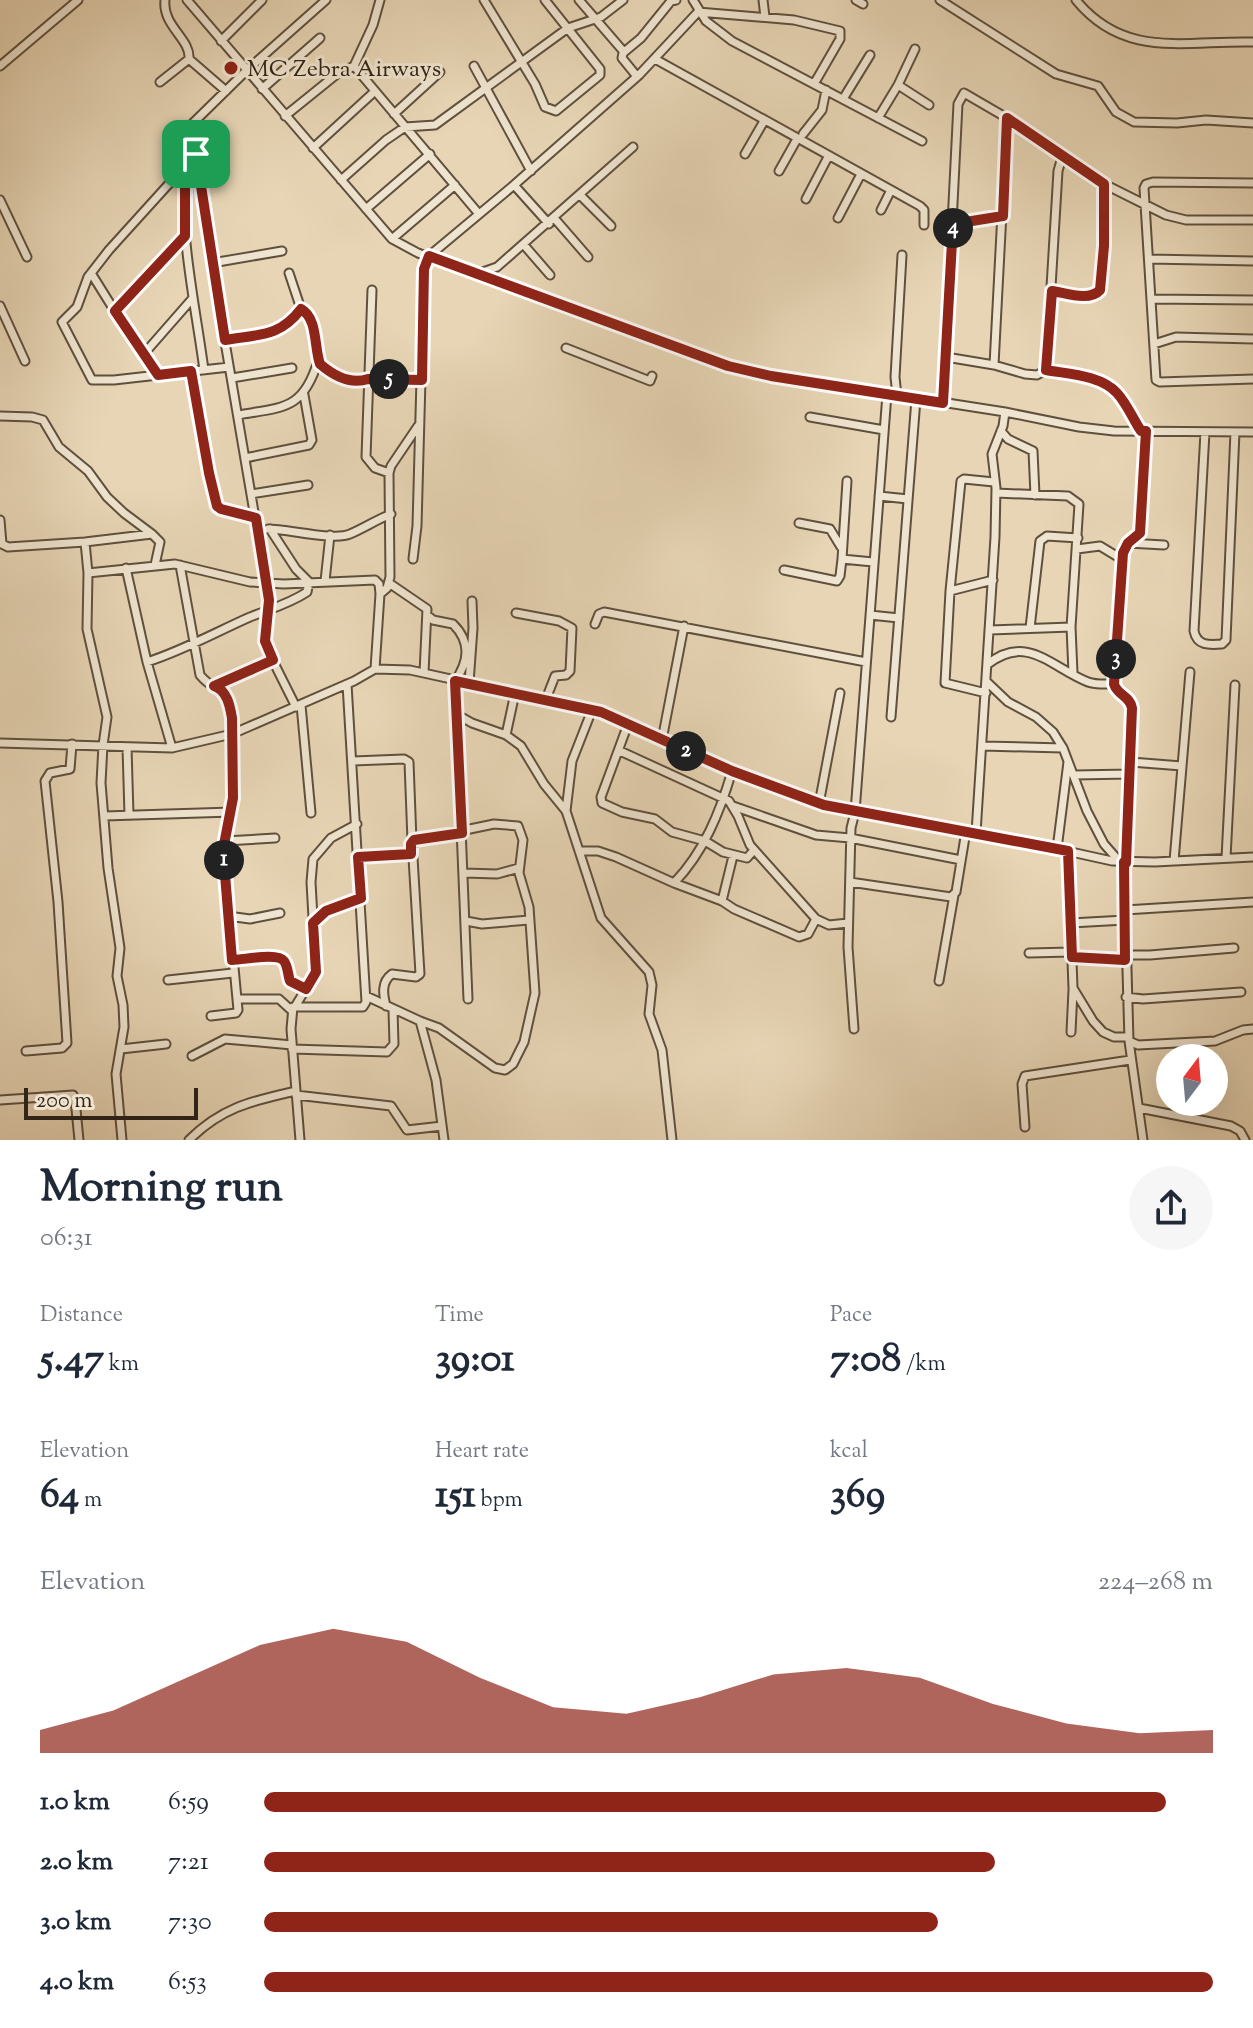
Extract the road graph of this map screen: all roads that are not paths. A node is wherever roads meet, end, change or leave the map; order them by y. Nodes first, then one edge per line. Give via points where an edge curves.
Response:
1 (78, 0) edge
2 (165, 0) edge
3 (187, 0) edge
4 (262, 0) edge
5 (326, 0) edge
6 (380, 0) edge
7 (484, 0) edge
8 (545, 0) edge
9 (623, 0) edge
10 (672, 0) edge
11 (693, 0) edge
12 (763, 0) edge
13 (940, 0) edge
14 (1076, 0) edge
15 (583, 1) edge
16 (698, 12) junction
17 (765, 17) junction
18 (596, 19) junction
19 (568, 28) junction
20 (320, 38) dead end
21 (221, 41) junction
22 (1253, 42) edge
23 (915, 49) dead end
24 (624, 52) junction
25 (870, 55) dead end
26 (189, 59) junction
27 (655, 59) junction
28 (522, 61) junction
29 (0, 66) edge
30 (354, 66) junction
31 (474, 66) dead end
32 (246, 71) junction
33 (440, 72) dead end
34 (639, 75) junction
35 (160, 82) dead end
36 (814, 84) junction
37 (898, 85) junction
38 (485, 88) junction
39 (262, 89) junction
40 (826, 90) junction
41 (226, 91) junction
42 (374, 92) junction
43 (843, 99) junction
44 (929, 105) dead end
45 (394, 114) junction
46 (285, 116) junction
47 (878, 118) junction
48 (1007, 118) junction
49 (764, 121) junction
50 (1253, 123) edge
51 (405, 127) junction
52 (800, 136) junction
53 (922, 141) dead end
54 (633, 147) dead end
55 (313, 148) junction
56 (196, 154) junction
57 (430, 154) junction
58 (745, 154) dead end
59 (828, 157) junction
60 (1062, 157) junction
61 (185, 166) junction
62 (531, 171) junction
63 (779, 171) dead end
64 (861, 174) junction
65 (341, 180) junction
66 (1253, 183) edge
67 (1104, 184) junction
68 (455, 185) junction
69 (514, 185) junction
70 (891, 190) junction
71 (581, 196) junction
72 (806, 199) dead end
73 (0, 200) edge
74 (1144, 205) junction
75 (366, 209) junction
76 (881, 210) dead end
77 (479, 214) junction
78 (1003, 216) junction
79 (838, 218) dead end
80 (1253, 220) edge
81 (552, 222) junction
82 (953, 224) junction
83 (924, 225) dead end
84 (611, 226) dead end
85 (185, 236) junction
86 (392, 239) junction
87 (524, 245) junction
88 (282, 251) dead end
89 (902, 255) dead end
90 (429, 256) junction
91 (27, 257) dead end
92 (588, 257) dead end
93 (1149, 259) junction
94 (1253, 261) edge
95 (212, 263) junction
96 (91, 273) junction
97 (289, 273) dead end
98 (475, 274) junction
99 (550, 275) dead end
100 (372, 290) dead end
101 (1052, 291) junction
102 (192, 299) junction
103 (1151, 299) junction
104 (1253, 300) edge
105 (0, 306) edge
106 (301, 309) junction
107 (115, 311) junction
108 (4, 325) edge
109 (1253, 339) edge
110 (225, 340) junction
111 (1154, 344) junction
112 (566, 348) dead end
113 (143, 355) junction
114 (946, 357) junction
115 (25, 361) dead end
116 (318, 361) junction
117 (994, 365) junction
118 (229, 367) junction
119 (292, 368) dead end
120 (204, 370) junction
121 (1046, 370) junction
122 (191, 371) junction
123 (158, 375) junction
124 (652, 376) dead end
125 (232, 378) junction
126 (368, 379) junction
127 (1253, 379) edge
128 (422, 380) junction
129 (887, 394) junction
130 (304, 395) junction
131 (897, 396) junction
132 (916, 399) junction
133 (943, 403) junction
134 (1005, 412) junction
135 (238, 415) junction
136 (0, 416) edge
137 (810, 417) dead end
138 (419, 424) junction
139 (884, 430) junction
140 (1001, 431) junction
141 (1143, 431) junction
142 (1205, 432) junction
143 (1235, 432) junction
144 (1253, 432) edge
145 (245, 458) junction
146 (389, 473) junction
147 (847, 481) dead end
148 (994, 482) junction
149 (308, 485) dead end
150 (996, 493) junction
151 (251, 494) junction
152 (1035, 495) junction
153 (879, 496) junction
154 (908, 499) junction
155 (391, 514) junction
156 (256, 518) junction
157 (0, 520) edge
158 (799, 523) dead end
159 (257, 529) junction
160 (270, 529) junction
161 (152, 534) junction
162 (330, 535) junction
163 (1078, 538) junction
164 (85, 542) junction
165 (1128, 543) junction
166 (1164, 545) dead end
167 (842, 549) junction
168 (1077, 549) junction
169 (413, 559) dead end
170 (842, 559) junction
171 (1123, 560) junction
172 (873, 562) junction
173 (155, 565) junction
174 (180, 565) junction
175 (126, 568) junction
176 (784, 570) dead end
177 (88, 573) junction
178 (993, 580) junction
179 (325, 581) junction
180 (266, 582) junction
181 (309, 582) junction
182 (389, 583) junction
183 (950, 591) junction
184 (380, 594) junction
185 (472, 601) dead end
186 (270, 611) junction
187 (516, 613) dead end
188 (427, 615) junction
189 (870, 615) junction
190 (899, 618) junction
191 (595, 624) dead end
192 (684, 626) junction
193 (1071, 627) junction
194 (1030, 628) junction
195 (990, 630) junction
196 (194, 645) junction
197 (273, 660) junction
198 (147, 662) junction
199 (866, 662) junction
200 (988, 664) junction
201 (375, 669) junction
202 (1190, 672) dead end
203 (424, 673) junction
204 (1073, 673) junction
205 (455, 681) junction
206 (987, 682) junction
207 (469, 683) junction
208 (347, 684) junction
209 (1114, 684) junction
210 (1235, 685) dead end
211 (214, 686) junction
212 (515, 693) junction
213 (840, 693) dead end
214 (986, 693) junction
215 (546, 699) junction
216 (299, 706) junction
217 (592, 710) junction
218 (456, 714) junction
219 (891, 717) dead end
220 (628, 724) junction
221 (232, 734) junction
222 (506, 735) junction
223 (662, 740) junction
224 (0, 743) edge
225 (72, 744) junction
226 (103, 745) junction
227 (983, 746) junction
228 (127, 747) junction
229 (172, 748) junction
230 (1063, 748) junction
231 (620, 751) junction
232 (1068, 760) junction
233 (353, 761) junction
234 (1131, 762) junction
235 (1182, 766) junction
236 (732, 771) junction
237 (1130, 774) junction
238 (1074, 775) junction
239 (724, 798) junction
240 (819, 804) junction
241 (733, 806) junction
242 (566, 811) junction
243 (232, 812) junction
244 (855, 812) junction
245 (311, 813) dead end
246 (129, 815) junction
247 (104, 816) junction
248 (357, 824) junction
249 (966, 831) junction
250 (462, 833) junction
251 (976, 833) junction
252 (275, 838) dead end
253 (850, 838) junction
254 (225, 841) junction
255 (412, 841) junction
256 (705, 841) junction
257 (1057, 849) junction
258 (754, 850) junction
259 (579, 851) junction
260 (1068, 851) junction
261 (411, 854) junction
262 (733, 856) junction
263 (358, 857) junction
264 (1253, 857) edge
265 (1226, 858) junction
266 (961, 860) junction
267 (1174, 861) junction
268 (1123, 862) junction
269 (519, 868) junction
270 (464, 873) junction
271 (850, 882) junction
272 (674, 883) junction
273 (954, 895) junction
274 (361, 898) junction
275 (722, 901) junction
276 (1253, 902) edge
277 (1125, 910) junction
278 (280, 913) dead end
279 (228, 916) junction
280 (816, 919) junction
281 (529, 920) junction
282 (1125, 920) junction
283 (466, 921) junction
284 (313, 923) junction
285 (848, 923) junction
286 (1071, 923) junction
287 (1234, 948) dead end
288 (1029, 953) dead end
289 (1072, 954) junction
290 (1125, 958) junction
291 (232, 960) junction
292 (233, 973) junction
293 (168, 980) dead end
294 (939, 981) dead end
295 (1073, 988) junction
296 (306, 989) junction
297 (1241, 992) dead end
298 (366, 996) junction
299 (1126, 997) junction
300 (237, 999) junction
301 (468, 999) dead end
302 (294, 1008) junction
303 (390, 1008) junction
304 (211, 1016) dead end
305 (420, 1021) junction
306 (854, 1029) dead end
307 (1253, 1029) edge
308 (1071, 1032) dead end
309 (1128, 1039) junction
310 (166, 1044) dead end
311 (292, 1047) junction
312 (121, 1049) junction
313 (26, 1051) dead end
314 (192, 1056) dead end
315 (1130, 1060) junction
316 (296, 1093) junction
317 (0, 1100) edge
318 (1139, 1108) junction
319 (442, 1126) junction
320 (1025, 1127) dead end
321 (79, 1140) edge
322 (122, 1140) edge
323 (189, 1140) edge
324 (300, 1140) edge
325 (444, 1140) edge
326 (672, 1140) edge
327 (1143, 1140) edge
328 (1245, 1140) edge

1 - 29 street
2 - 26 street via 169,23
3 - 21 street
4 - 21 street
5 - 32 street
6 - 30 street
7 - 28 street
8 - 19 street
9 - 18 street
10 - 24 street
11 - 16 street
12 - 17 street
13 - 50 street via 1056,74 1098,86 1124,119
14 - 22 street via 1091,17 1134,41
15 - 18 street
16 - 17 street
16 - 27 street
16 - 36 street via 732,41
17 - 36 street via 840,31
18 - 19 street
18 - 24 street
19 - 28 street
19 - 28 street via 600,75 556,111 545,107
20 - 39 street
21 - 32 street
23 - 37 street
24 - 34 street via 622,58
25 - 43 street
26 - 35 street
26 - 41 street
27 - 34 street
27 - 49 street
28 - 38 street
30 - 42 street
30 - 46 street
31 - 38 street
32 - 39 street
32 - 41 street
33 - 45 street
34 - 62 street
36 - 40 street
37 - 44 street
37 - 47 street
38 - 51 street via 435,125
38 - 62 street
39 - 46 street
40 - 43 street
40 - 52 street via 822,110
41 - 56 street via 190,128
42 - 45 street
42 - 55 street
43 - 47 street
45 - 51 street
46 - 55 street
47 - 53 street
48 - 60 street
48 - 78 street
48 - 82 street via 964,93 960,97
49 - 52 street
49 - 58 street
51 - 57 street
51 - 65 street
52 - 59 street
52 - 63 street
54 - 71 street
55 - 65 street
56 - 61 street
56 - 95 street
57 - 68 street
57 - 75 street
59 - 64 street
59 - 72 street
60 - 67 street
60 - 101 street
61 - 85 street
61 - 96 street
62 - 69 street
64 - 70 street
64 - 79 street
65 - 75 street
66 - 74 street via 1148,183
67 - 74 street
67 - 101 street via 1099,292 1089,297
68 - 77 street
68 - 86 street
69 - 77 street
69 - 81 street
70 - 76 street
70 - 83 street via 924,210
71 - 81 street
71 - 84 street
73 - 91 street
74 - 80 street via 1178,219
74 - 93 street
75 - 86 street
77 - 90 street
78 - 82 street
78 - 117 street
81 - 87 street
81 - 92 street
82 - 114 street
85 - 102 street
85 - 107 street
86 - 90 street
87 - 98 street via 497,267
87 - 99 street
88 - 95 street
89 - 131 street
90 - 98 street
90 - 128 street via 424,269
93 - 94 street
93 - 103 street
95 - 110 street
96 - 107 street
96 - 123 street via 77,307 62,322 88,375 95,381
97 - 106 street
98 - 129 street via 728,366
100 - 126 street
101 - 121 street
102 - 113 street
102 - 120 street
103 - 104 street
103 - 111 street
105 - 108 street
106 - 110 street via 277,331
106 - 116 street via 309,315
107 - 113 street
108 - 115 street
109 - 111 street via 1176,337
110 - 118 street
111 - 127 street via 1160,382
112 - 124 street via 650,381
113 - 123 street
114 - 117 street
114 - 133 street
116 - 126 street via 344,379
116 - 130 street
117 - 121 street via 1025,374
118 - 120 street
118 - 125 street
119 - 125 street
120 - 122 street
121 - 141 street via 1111,387
122 - 123 street
122 - 156 street via 217,506
125 - 135 street
126 - 128 street
126 - 146 street via 366,457
128 - 138 street
129 - 131 street
129 - 139 street
130 - 135 street via 282,406
130 - 145 street via 309,445
131 - 132 street
132 - 133 street
132 - 154 street
133 - 134 street
134 - 140 street
134 - 141 street via 1079,427
135 - 145 street
136 - 161 street via 43,420 59,447
137 - 139 street
138 - 146 street
138 - 169 street
139 - 153 street
140 - 148 street via 992,454
140 - 152 street via 1033,451
141 - 142 street
141 - 165 street via 1140,530
142 - 143 street
142 - 143 street via 1194,631 1200,643 1210,645 1226,640
143 - 144 street
145 - 151 street
146 - 155 street
147 - 167 street
148 - 150 street
148 - 183 street via 961,481
149 - 151 street
150 - 152 street
150 - 178 street
151 - 156 street
152 - 163 street via 1076,500
153 - 154 street
153 - 172 street
154 - 190 street
155 - 162 street via 350,534
155 - 182 street
156 - 159 street
157 - 164 street via 3,546
158 - 167 street via 830,529
159 - 160 street
159 - 180 street
160 - 162 street
160 - 181 street
161 - 164 street
161 - 173 street via 160,542
162 - 179 street
163 - 168 street
163 - 194 street via 1047,536 1040,541
164 - 177 street
165 - 166 street
165 - 171 street
167 - 170 street
168 - 171 street via 1100,546
168 - 193 street
170 - 172 street
170 - 176 street via 837,581
171 - 209 street
172 - 189 street
173 - 174 street
173 - 175 street
174 - 180 street
174 - 196 street
175 - 177 street
175 - 198 street
177 - 226 street via 87,629 107,717
178 - 183 street
178 - 195 street
179 - 181 street
179 - 184 street via 375,580
180 - 181 street
180 - 186 street
181 - 186 street via 307,592
182 - 184 street
182 - 188 street via 424,605
183 - 214 street via 945,683
184 - 201 street
185 - 207 street
186 - 196 street
186 - 197 street via 265,636
187 - 215 street via 572,628 570,671 555,676
188 - 203 street
188 - 205 street via 453,624 465,640 466,660
189 - 190 street
189 - 199 street
190 - 219 street
191 - 192 street via 604,612
192 - 199 street
192 - 223 street
193 - 194 street
193 - 204 street
194 - 195 street
195 - 200 street
196 - 198 street
196 - 211 street via 200,675
197 - 211 street
197 - 216 street
198 - 229 street
199 - 244 street
200 - 204 street via 1000,654 1018,652 1038,655
200 - 206 street
201 - 203 street
201 - 208 street
202 - 235 street
203 - 205 street
204 - 209 street via 1091,683
205 - 207 street
205 - 218 street
206 - 214 street
206 - 230 street via 1008,702 1047,725
207 - 212 street
208 - 216 street
208 - 233 street
209 - 234 street via 1131,703
210 - 265 street
211 - 221 street via 223,690 230,705
212 - 215 street
212 - 222 street
213 - 240 street
214 - 227 street
215 - 217 street
216 - 221 street
216 - 245 street
217 - 220 street
217 - 242 street via 572,761
218 - 222 street
218 - 250 street
220 - 223 street
220 - 231 street
221 - 229 street
221 - 243 street
222 - 242 street via 521,746
223 - 236 street
224 - 225 street
225 - 226 street
225 - 313 street via 70,769 50,773 45,781 67,1043
226 - 228 street
226 - 247 street
227 - 230 street
227 - 251 street
228 - 229 street
228 - 246 street
230 - 232 street
231 - 239 street
231 - 256 street via 602,803
232 - 238 street
232 - 257 street
233 - 248 street
233 - 255 street via 409,762
234 - 235 street
234 - 237 street
235 - 267 street
236 - 239 street
236 - 240 street
237 - 238 street
237 - 268 street
238 - 268 street via 1104,844
239 - 241 street
239 - 256 street
240 - 244 street
241 - 253 street via 816,835
241 - 258 street
242 - 259 street
243 - 246 street
243 - 254 street
244 - 249 street
244 - 253 street
246 - 247 street
247 - 312 street via 120,948
248 - 263 street
248 - 284 street via 331,838 313,859
249 - 251 street
249 - 266 street
250 - 255 street
250 - 269 street via 494,824 518,826 523,840
250 - 270 street
251 - 257 street
252 - 254 street
253 - 266 street
253 - 271 street
254 - 279 street
255 - 261 street
256 - 262 street
256 - 272 street
257 - 260 street
258 - 262 street via 747,858
258 - 280 street
259 - 272 street via 607,853
259 - 326 street via 601,918 651,978 649,1014 662,1050
260 - 268 street
260 - 286 street
261 - 263 street
261 - 303 street via 420,974 388,977 383,989
262 - 275 street
263 - 274 street
264 - 265 street
265 - 267 street
266 - 273 street
267 - 268 street
268 - 277 street
269 - 270 street
269 - 281 street
270 - 283 street
271 - 273 street
271 - 285 street
272 - 275 street
273 - 294 street
274 - 284 street via 326,911
274 - 298 street
275 - 280 street via 799,937 808,934
276 - 277 street
277 - 282 street
278 - 279 street via 250,919
279 - 291 street
280 - 285 street via 829,925
281 - 283 street
281 - 305 street via 535,993 524,1042 510,1068 495,1068 439,1028
282 - 286 street
282 - 290 street
283 - 301 street
284 - 296 street via 316,972
285 - 306 street
286 - 289 street
287 - 290 street
288 - 289 street
289 - 290 street
289 - 295 street
290 - 299 street
291 - 292 street
291 - 296 street via 281,959 290,981
292 - 293 street
292 - 300 street
295 - 308 street
295 - 309 street via 1103,1032
296 - 302 street
297 - 299 street
298 - 302 street via 363,1007
298 - 303 street
299 - 309 street
300 - 302 street via 275,998
300 - 304 street via 236,1013
302 - 311 street
303 - 305 street
303 - 311 street via 395,1039 391,1051
305 - 319 street
307 - 309 street via 1215,1041 1138,1045
309 - 315 street
310 - 312 street
311 - 314 street via 225,1039
311 - 316 street
312 - 322 street via 116,1074
315 - 318 street
315 - 320 street via 1025,1076
316 - 319 street via 391,1106 407,1130
316 - 323 street via 231,1108
316 - 324 street
317 - 321 street via 73,1095
318 - 327 street
318 - 328 street via 1231,1126
319 - 325 street

